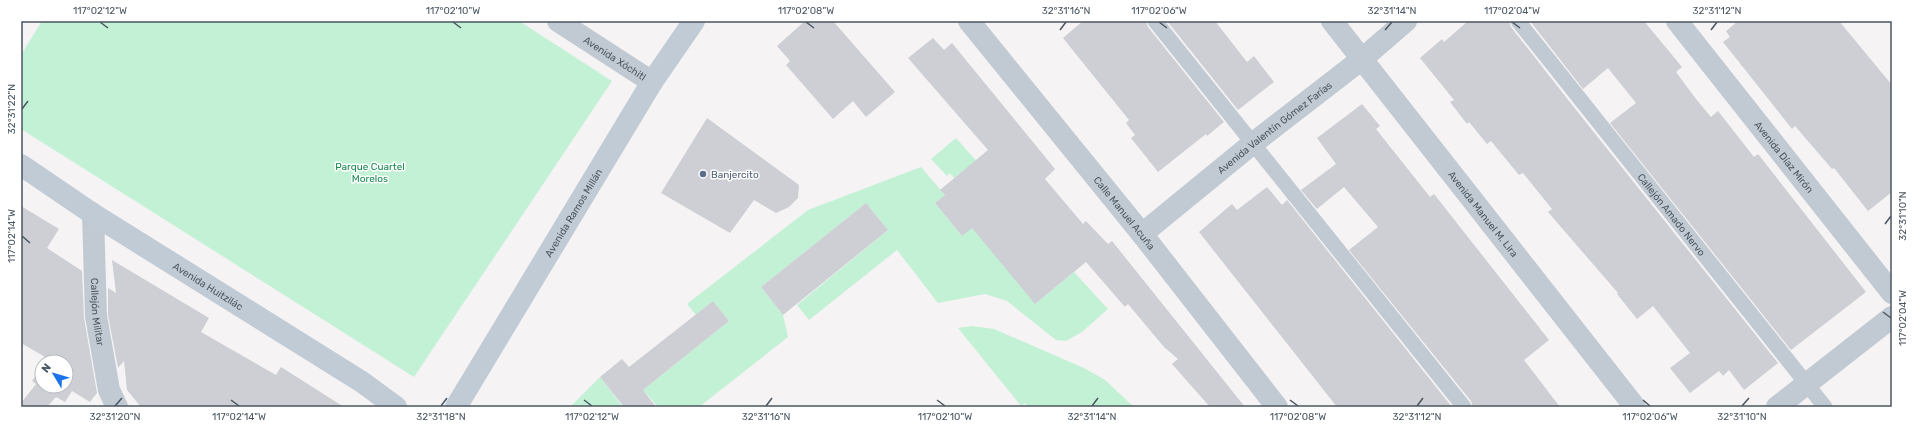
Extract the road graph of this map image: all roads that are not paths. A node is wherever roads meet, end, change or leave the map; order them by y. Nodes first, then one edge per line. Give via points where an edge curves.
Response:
1 (558, 21) edge
2 (694, 21) edge
3 (969, 21) edge
4 (1155, 21) edge
5 (1332, 21) edge
6 (1406, 21) edge
7 (1518, 21) edge
8 (1677, 21) edge
9 (1362, 59) junction
10 (652, 82) junction
11 (1252, 144) junction
12 (21, 165) edge
13 (93, 214) junction
14 (1142, 234) junction
15 (1892, 293) edge
16 (1892, 317) edge
17 (1806, 385) junction
18 (117, 407) edge
19 (396, 407) edge
20 (456, 407) edge
21 (1277, 407) edge
22 (1464, 407) edge
23 (1635, 407) edge
24 (1777, 407) edge
25 (1825, 407) edge

1 - 10 street, Avenida Xóchitl
2 - 10 main road, Avenida Ramos Millán
3 - 14 street, Calle Manuel Acuña
4 - 11 lane
5 - 9 street, Avenida Manuel M. Lira
6 - 9 street, Avenida Valentín Gómez Farías
7 - 17 lane, Callejón Amado Nervo
8 - 15 street, Avenida Díaz Mirón
9 - 11 street, Avenida Valentín Gómez Farías
9 - 23 street, Avenida Manuel M. Lira
10 - 20 main road, Avenida Ramos Millán
11 - 14 street, Avenida Valentín Gómez Farías
11 - 22 lane
12 - 13 main road, Avenida Huitzilác
13 - 18 street, Callejón Militar via 96,316 109,390
13 - 19 main road, Avenida Huitzilác via 362,382
14 - 21 street, Calle Manuel Acuña
16 - 17 street
17 - 24 street
17 - 25 lane, Callejón Amado Nervo

